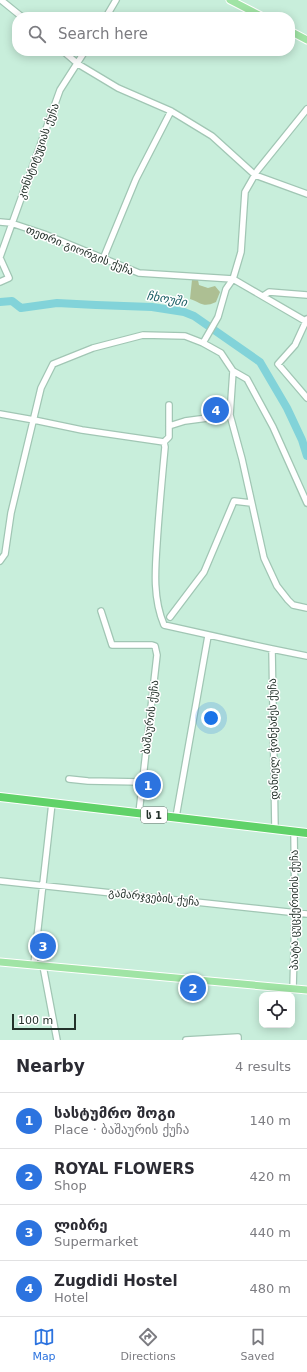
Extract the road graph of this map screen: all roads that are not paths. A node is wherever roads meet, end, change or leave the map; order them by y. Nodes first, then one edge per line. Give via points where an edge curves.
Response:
1 (116, 0) edge
2 (230, 0) edge
3 (1, 3) edge
4 (14, 12) edge
5 (109, 12) edge
6 (253, 12) edge
7 (295, 34) edge
8 (307, 40) edge
9 (68, 56) edge
10 (82, 56) edge
11 (78, 64) junction
12 (307, 109) edge
13 (171, 111) junction
14 (255, 175) junction
15 (307, 194) edge
16 (0, 222) edge
17 (12, 223) junction
18 (0, 257) edge
19 (103, 259) junction
20 (233, 279) junction
21 (0, 282) edge
22 (307, 295) edge
23 (263, 296) junction
24 (307, 321) edge
25 (202, 343) junction
26 (233, 371) junction
27 (307, 398) edge
28 (169, 405) dead end
29 (0, 414) edge
30 (230, 415) junction
31 (34, 420) junction
32 (169, 426) junction
33 (164, 442) junction
34 (251, 503) junction
35 (307, 503) edge
36 (0, 561) edge
37 (307, 608) edge
38 (101, 611) dead end
39 (170, 617) dead end
40 (208, 636) junction
41 (272, 649) junction
42 (307, 656) edge
43 (69, 779) dead end
44 (142, 782) junction
45 (0, 797) edge
46 (52, 803) junction
47 (139, 813) junction
48 (176, 817) junction
49 (275, 829) junction
50 (294, 831) junction
51 (307, 833) edge
52 (0, 881) edge
53 (44, 885) junction
54 (295, 913) junction
55 (307, 914) edge
56 (0, 962) edge
57 (34, 964) junction
58 (43, 966) junction
59 (293, 989) junction
60 (307, 990) edge
61 (57, 1040) edge
62 (186, 1040) edge
63 (238, 1040) edge

1 - 5 street
2 - 6 main road
3 - 4 street
7 - 8 main road
9 - 11 street
10 - 11 street, კონსტიტუციას ქუჩა
11 - 13 street via 118,88
11 - 17 street, კონსტიტუციას ქუჩა via 60,90
12 - 14 street
13 - 14 street via 212,136
13 - 19 street via 136,179
14 - 15 street
14 - 20 street via 245,192 241,252
16 - 17 street, თეთრი გიორგის ქუჩა
17 - 18 street, კონსტიტუციას ქუჩა
17 - 19 street, თეთრი გიორგის ქუჩა
18 - 21 street, კონსტიტუციას ქუჩა via 9,278
19 - 20 street, თეთრი გიორგის ქუჩა via 139,273
20 - 23 street
20 - 25 street via 226,289 218,317
22 - 23 street via 269,292
23 - 24 street
24 - 27 street via 295,345 278,364
25 - 26 street via 221,353
25 - 31 street via 185,336 143,335 93,348 53,364 41,388
26 - 30 street
26 - 35 street via 247,379 273,427
28 - 32 street
29 - 31 street
30 - 32 street via 185,421
30 - 34 street
31 - 33 street
31 - 36 street via 11,513 4,554
32 - 33 street via 169,436
33 - 40 street via 155,564 156,598 164,625
34 - 37 street via 264,558 277,586 293,605
34 - 39 street via 234,501 204,572
38 - 44 street, ბაშაურის ქუჩა via 112,646 155,646 157,655
40 - 41 street
40 - 48 street
41 - 42 street
41 - 49 street, დანიელ ჭონქაძეს ქუჩა
43 - 44 street
44 - 47 street, ბაშაურის ქუჩა
45 - 46 highway, ს 1
46 - 47 highway, ს 1
46 - 53 street
47 - 48 highway, ს 1
48 - 49 highway, ს 1
49 - 50 highway, ს 1
50 - 51 highway, ს 1
50 - 54 street, პაატა ცუცქერიძის ქუჩა
52 - 53 street, გამარჯვების ქუჩა
53 - 54 street, გამარჯვების ქუჩა
53 - 57 street
54 - 55 street, გამარჯვების ქუჩა
54 - 59 street, პაატა ცუცქერიძის ქუჩა
56 - 57 main road
57 - 58 main road
58 - 59 main road
58 - 61 street
59 - 60 main road
62 - 63 street via 238,1037

